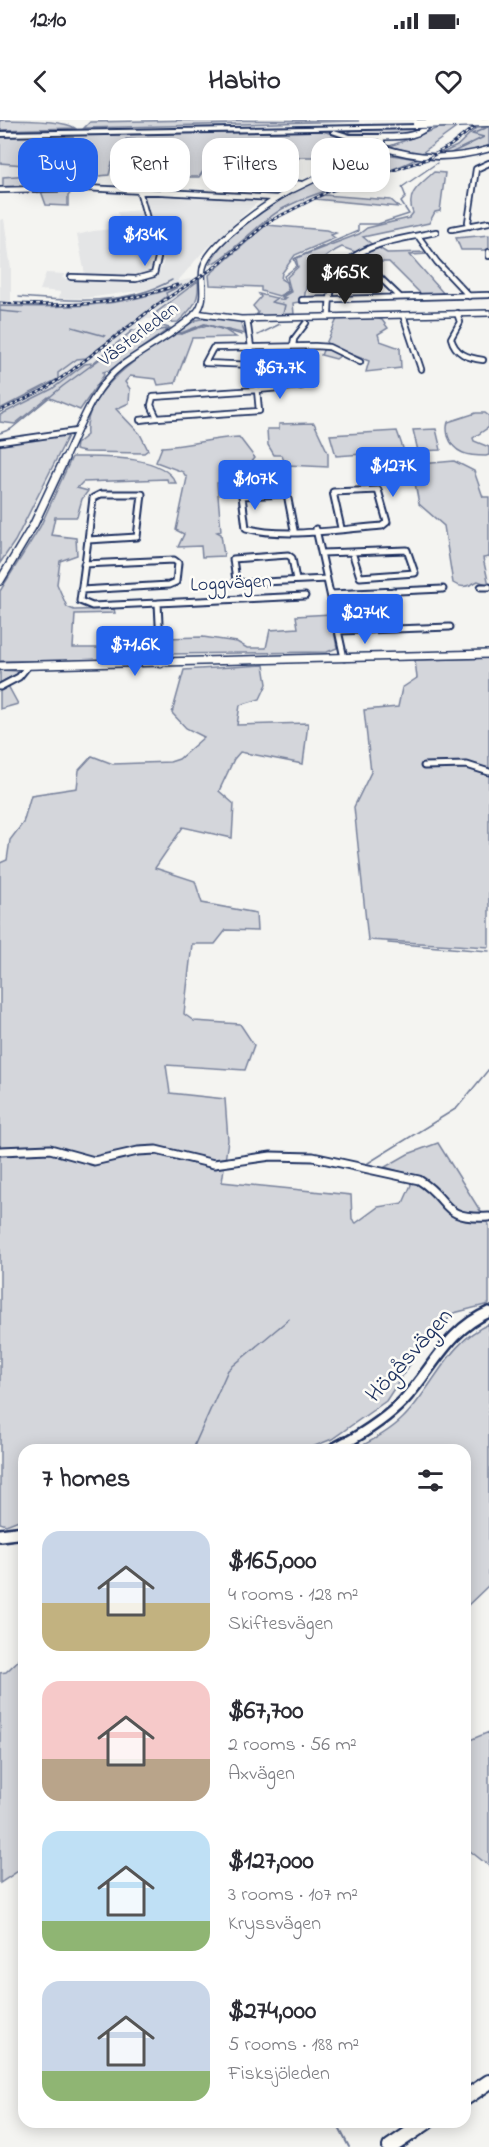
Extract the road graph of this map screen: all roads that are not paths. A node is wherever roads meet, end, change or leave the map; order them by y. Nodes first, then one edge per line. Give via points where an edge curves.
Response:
1 (365, 120) edge
2 (374, 120) edge
3 (432, 120) edge
4 (489, 124) edge
5 (398, 125) junction
6 (417, 125) junction
7 (338, 126) junction
8 (297, 128) junction
9 (356, 128) junction
10 (0, 134) edge
11 (360, 137) junction
12 (381, 137) joint
13 (489, 149) edge
14 (390, 150) edge
15 (489, 163) edge
16 (311, 180) edge
17 (300, 185) joint
18 (0, 190) edge
19 (110, 190) edge
20 (140, 192) edge
21 (190, 192) edge
22 (276, 198) junction
23 (489, 222) edge
24 (470, 226) junction
25 (452, 229) dead end
26 (436, 232) dead end
27 (418, 236) junction
28 (344, 262) junction
29 (71, 276) dead end
30 (489, 295) edge
31 (469, 296) junction
32 (400, 297) junction
33 (326, 299) junction
34 (302, 300) dead end
35 (195, 313) junction
36 (489, 313) edge
37 (457, 314) junction
38 (403, 315) junction
39 (329, 317) junction
40 (247, 319) junction
41 (306, 323) dead end
42 (250, 346) junction
43 (293, 346) junction
44 (483, 360) dead end
45 (360, 362) dead end
46 (253, 365) junction
47 (421, 369) dead end
48 (302, 386) dead end
49 (256, 389) junction
50 (157, 418) junction
51 (140, 420) dead end
52 (76, 430) junction
53 (0, 442) edge
54 (341, 528) junction
55 (316, 529) junction
56 (294, 530) junction
57 (87, 540) junction
58 (352, 552) junction
59 (322, 553) junction
60 (84, 564) junction
61 (327, 579) junction
62 (296, 580) junction
63 (0, 581) edge
64 (481, 587) dead end
65 (489, 587) edge
66 (443, 589) dead end
67 (81, 590) junction
68 (393, 591) junction
69 (331, 594) junction
70 (305, 596) dead end
71 (158, 603) junction
72 (450, 627) dead end
73 (385, 629) junction
74 (339, 631) junction
75 (489, 654) edge
76 (344, 658) junction
77 (161, 664) junction
78 (0, 666) edge
79 (27, 667) junction
80 (0, 687) edge
81 (424, 766) dead end
82 (489, 772) edge
83 (0, 1151) edge
84 (489, 1217) edge
85 (489, 1312) edge
86 (342, 1444) edge
87 (18, 1533) edge
88 (0, 1535) edge
89 (489, 2082) edge
90 (471, 2094) edge
91 (418, 2128) edge
92 (390, 2147) edge

1 - 7 highway via 361,124
2 - 5 highway
3 - 12 street via 421,132
4 - 6 highway, bridge
5 - 6 highway
5 - 7 highway
6 - 9 highway
7 - 10 highway
8 - 9 highway
8 - 10 highway
8 - 11 highway
9 - 11 highway via 347,133
11 - 12 highway
13 - 14 street via 461,157 429,159
15 - 24 street via 476,169
16 - 17 street, Västerleden
17 - 22 street, Västerleden
18 - 19 street
20 - 29 street via 158,258 154,274 136,279
21 - 22 street
22 - 35 street, Västerleden via 209,255 202,271 203,300
23 - 24 street
24 - 25 street
26 - 27 street
27 - 28 street via 369,249
27 - 31 street
28 - 32 street via 372,270
28 - 33 street via 332,276
30 - 31 street
31 - 32 street
32 - 33 street
33 - 34 street
33 - 39 street
35 - 40 street
35 - 52 street, Västerleden via 111,375 94,394
36 - 37 street
37 - 38 street
37 - 44 street via 460,322 452,344 461,354
38 - 39 street
38 - 47 street
39 - 40 street
40 - 42 street
41 - 43 street
42 - 43 street
42 - 46 street
42 - 46 street via 211,348 206,363
43 - 45 street via 327,346
46 - 49 street
48 - 49 street
49 - 50 street via 259,411
49 - 50 street via 153,397 151,405
50 - 51 street
52 - 53 street
52 - 63 street, Västerleden via 34,524
54 - 54 street via 386,524 378,490 333,492
54 - 55 street
55 - 56 street
55 - 59 street
56 - 56 street via 248,530 242,496 287,494
57 - 57 street via 94,496 142,494 137,537
57 - 60 street
58 - 58 street via 407,550 415,573 360,577
58 - 59 street
59 - 61 street
60 - 67 street
60 - 67 street via 174,560 178,563 176,582 169,585
61 - 62 street
61 - 69 street
62 - 62 street via 241,583 236,580 233,560 291,556
64 - 65 street
66 - 68 street
67 - 71 street, Loggvägen via 80,601 88,606
68 - 69 street
68 - 73 street
69 - 74 street
70 - 71 street, Loggvägen
71 - 77 street
72 - 73 street
73 - 74 street
74 - 76 street
75 - 76 street
76 - 77 street
77 - 79 street
78 - 79 street
79 - 80 street via 19,677
81 - 82 street via 467,765
83 - 84 street via 50,1149 94,1161 156,1150 214,1164 271,1156 313,1157 419,1180 455,1215
85 - 86 street, Högåsvägen via 470,1319 451,1335 417,1385 393,1411
87 - 88 street
89 - 90 main road
91 - 92 main road

